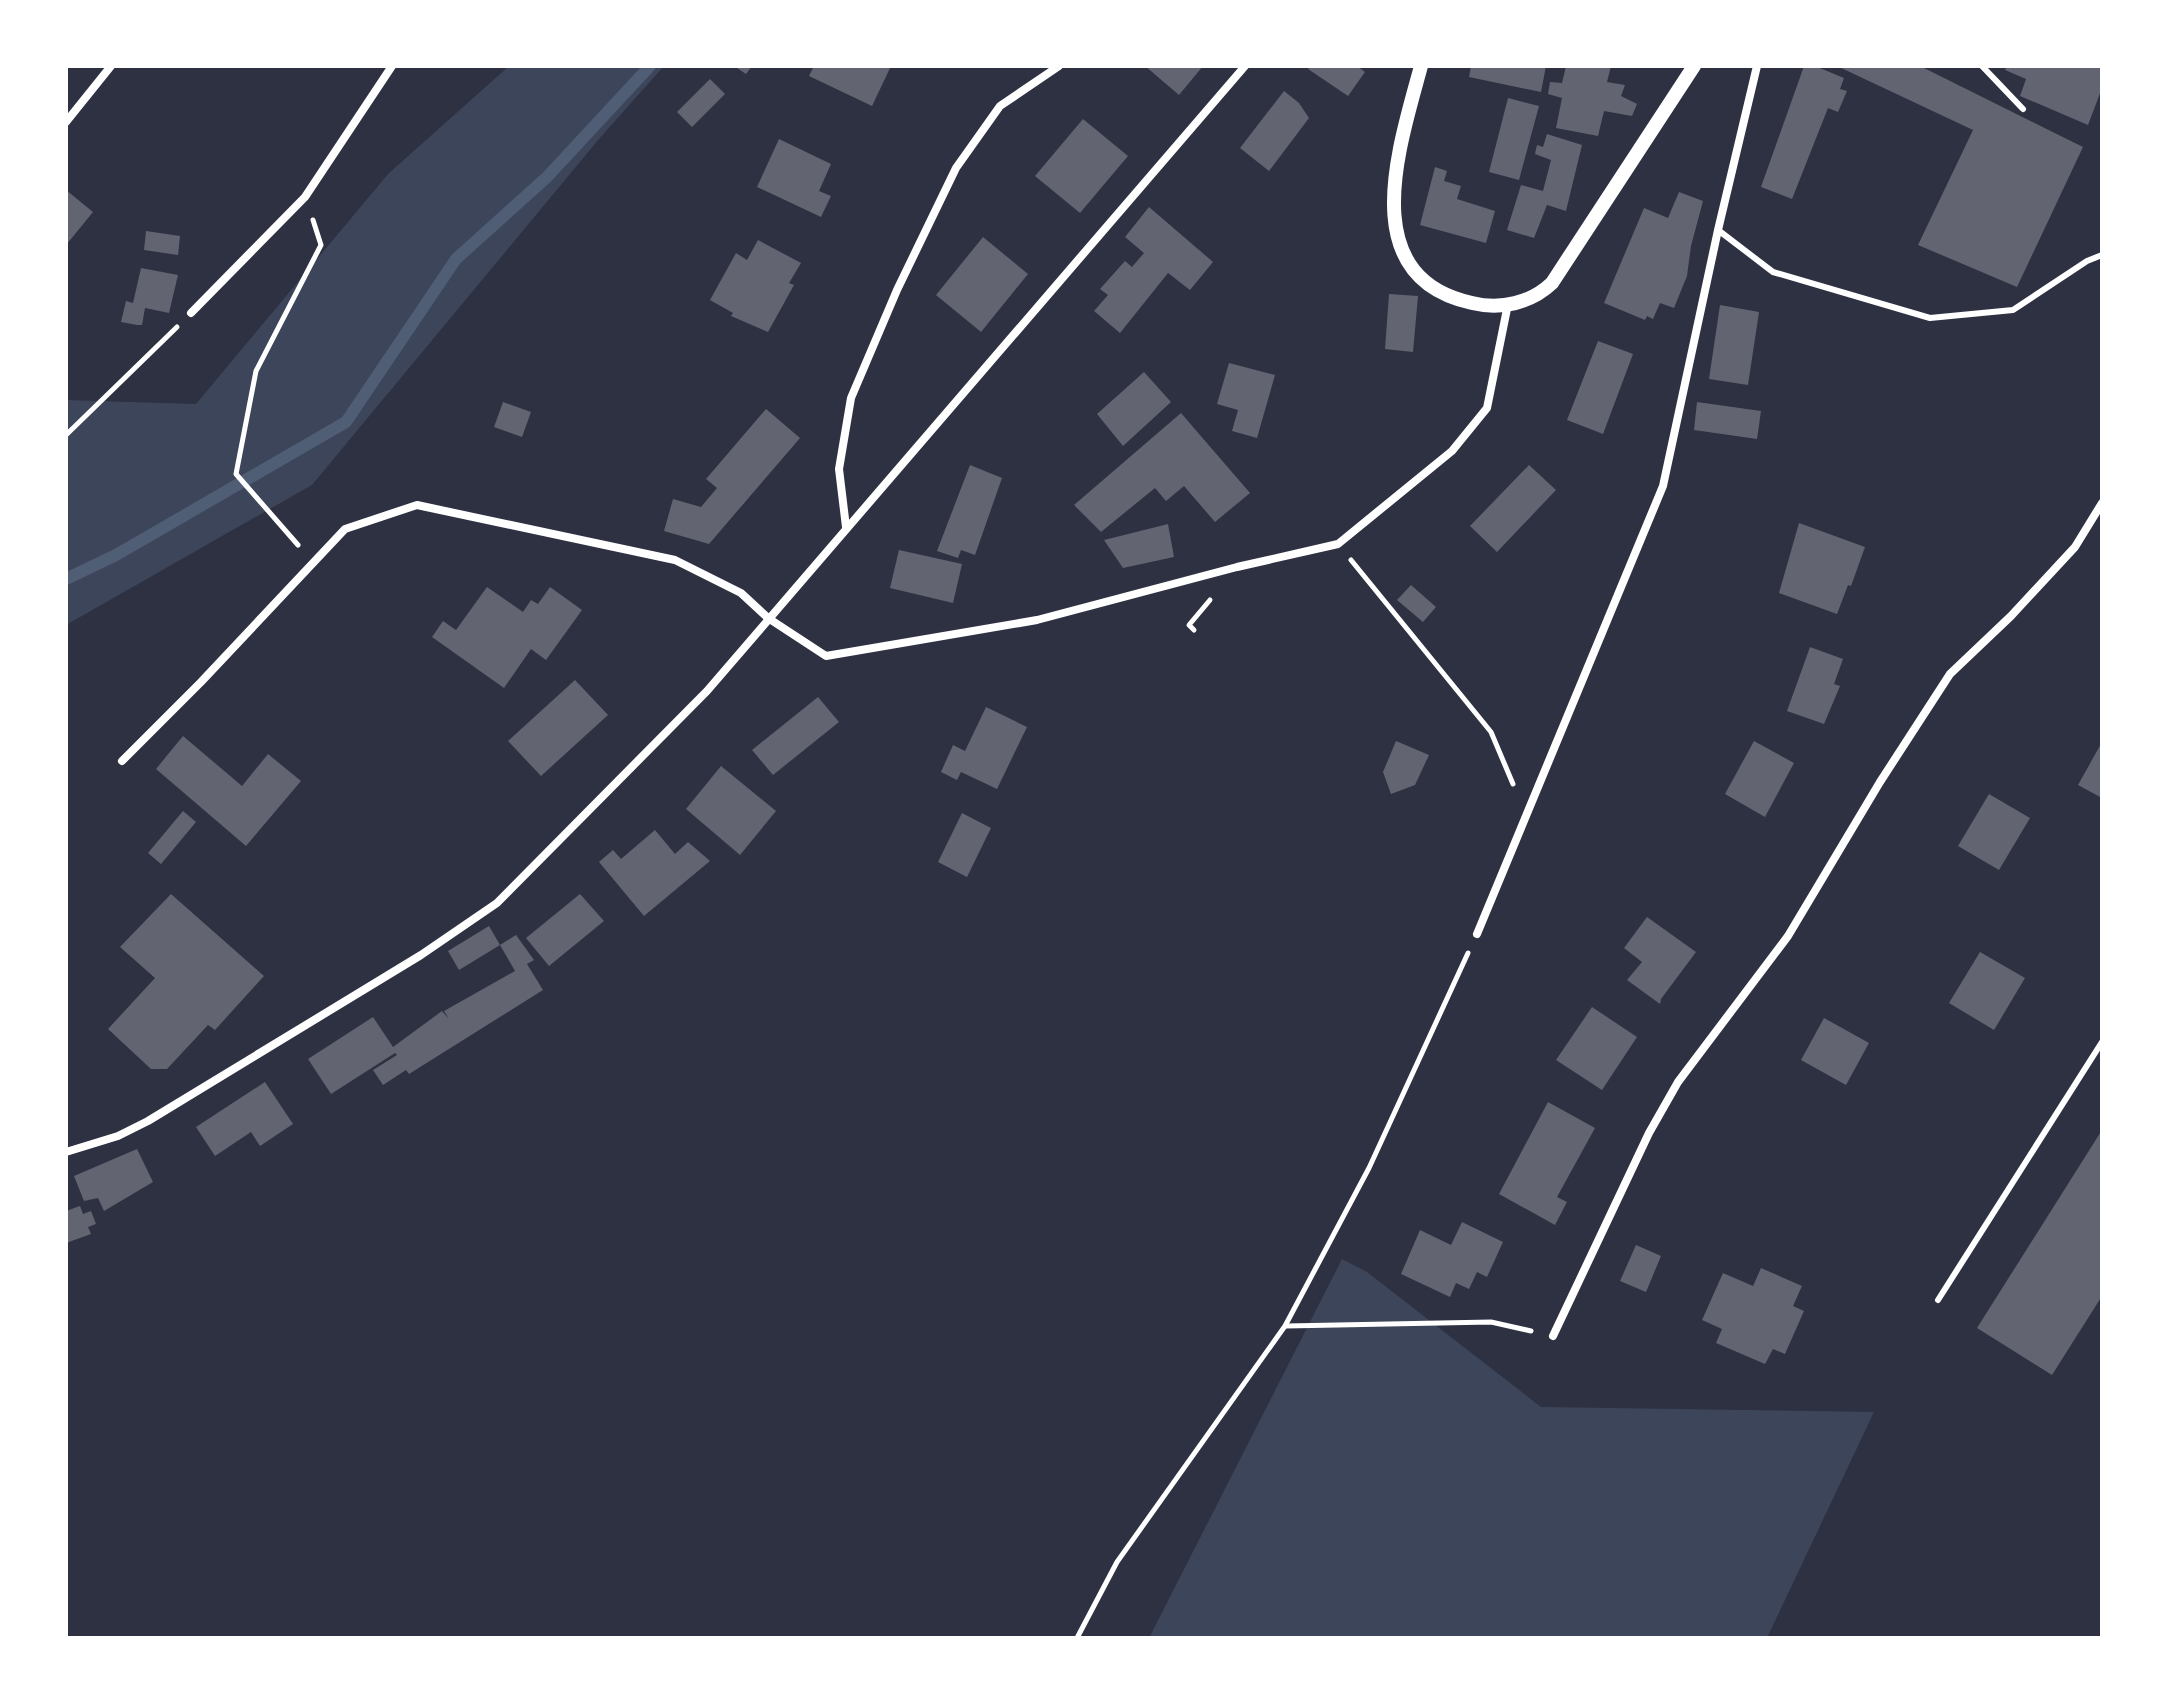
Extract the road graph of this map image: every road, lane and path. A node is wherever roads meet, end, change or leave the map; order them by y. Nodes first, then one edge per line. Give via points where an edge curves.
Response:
1 (111, 66) edge
2 (392, 66) edge
3 (1059, 66) edge
4 (1245, 66) edge
5 (1421, 66) edge
6 (1694, 66) edge
7 (1757, 66) edge
8 (1982, 66) edge
9 (2023, 109) dead end
10 (66, 122) edge
11 (305, 197) junction
12 (1718, 230) junction
13 (2102, 255) edge
14 (1508, 304) junction
15 (191, 313) joint
16 (66, 435) edge
17 (2102, 503) edge
18 (846, 527) junction
19 (1338, 544) junction
20 (313, 562) junction
21 (1216, 592) dead end
22 (768, 618) junction
23 (1194, 630) dead end
24 (122, 761) dead end
25 (1526, 815) junction
26 (1477, 934) joint
27 (2102, 1042) edge
28 (66, 1152) edge
29 (1938, 1300) dead end
30 (1285, 1326) junction
31 (1553, 1336) joint
32 (1077, 1638) edge

1 - 10 street
2 - 11 street
3 - 18 street via 1000,106 956,168 897,290 851,398 839,469
4 - 18 street
5 - 14 street via 1394,201 1399,248 1410,267 1440,293 1482,305
6 - 14 street via 1552,283 1529,299
7 - 12 street
8 - 9 lane
11 - 15 street
11 - 20 path via 321,245 256,371 236,474
12 - 13 lane via 1773,272 1930,318 2013,310
12 - 25 street via 1663,486
14 - 19 street via 1487,408 1452,451
15 - 16 path
17 - 31 street via 2075,547 1950,674 1788,936 1678,1082
18 - 22 street
19 - 22 street via 1037,620 826,656
19 - 25 path via 1491,732
20 - 22 street via 345,529 417,505 675,560 741,593
20 - 24 street
21 - 23 path via 1189,625
22 - 28 street via 707,691 497,903 148,1121
25 - 26 street
26 - 30 path via 1369,1168
27 - 29 lane
30 - 31 path via 1491,1322
30 - 32 path via 1117,1562

